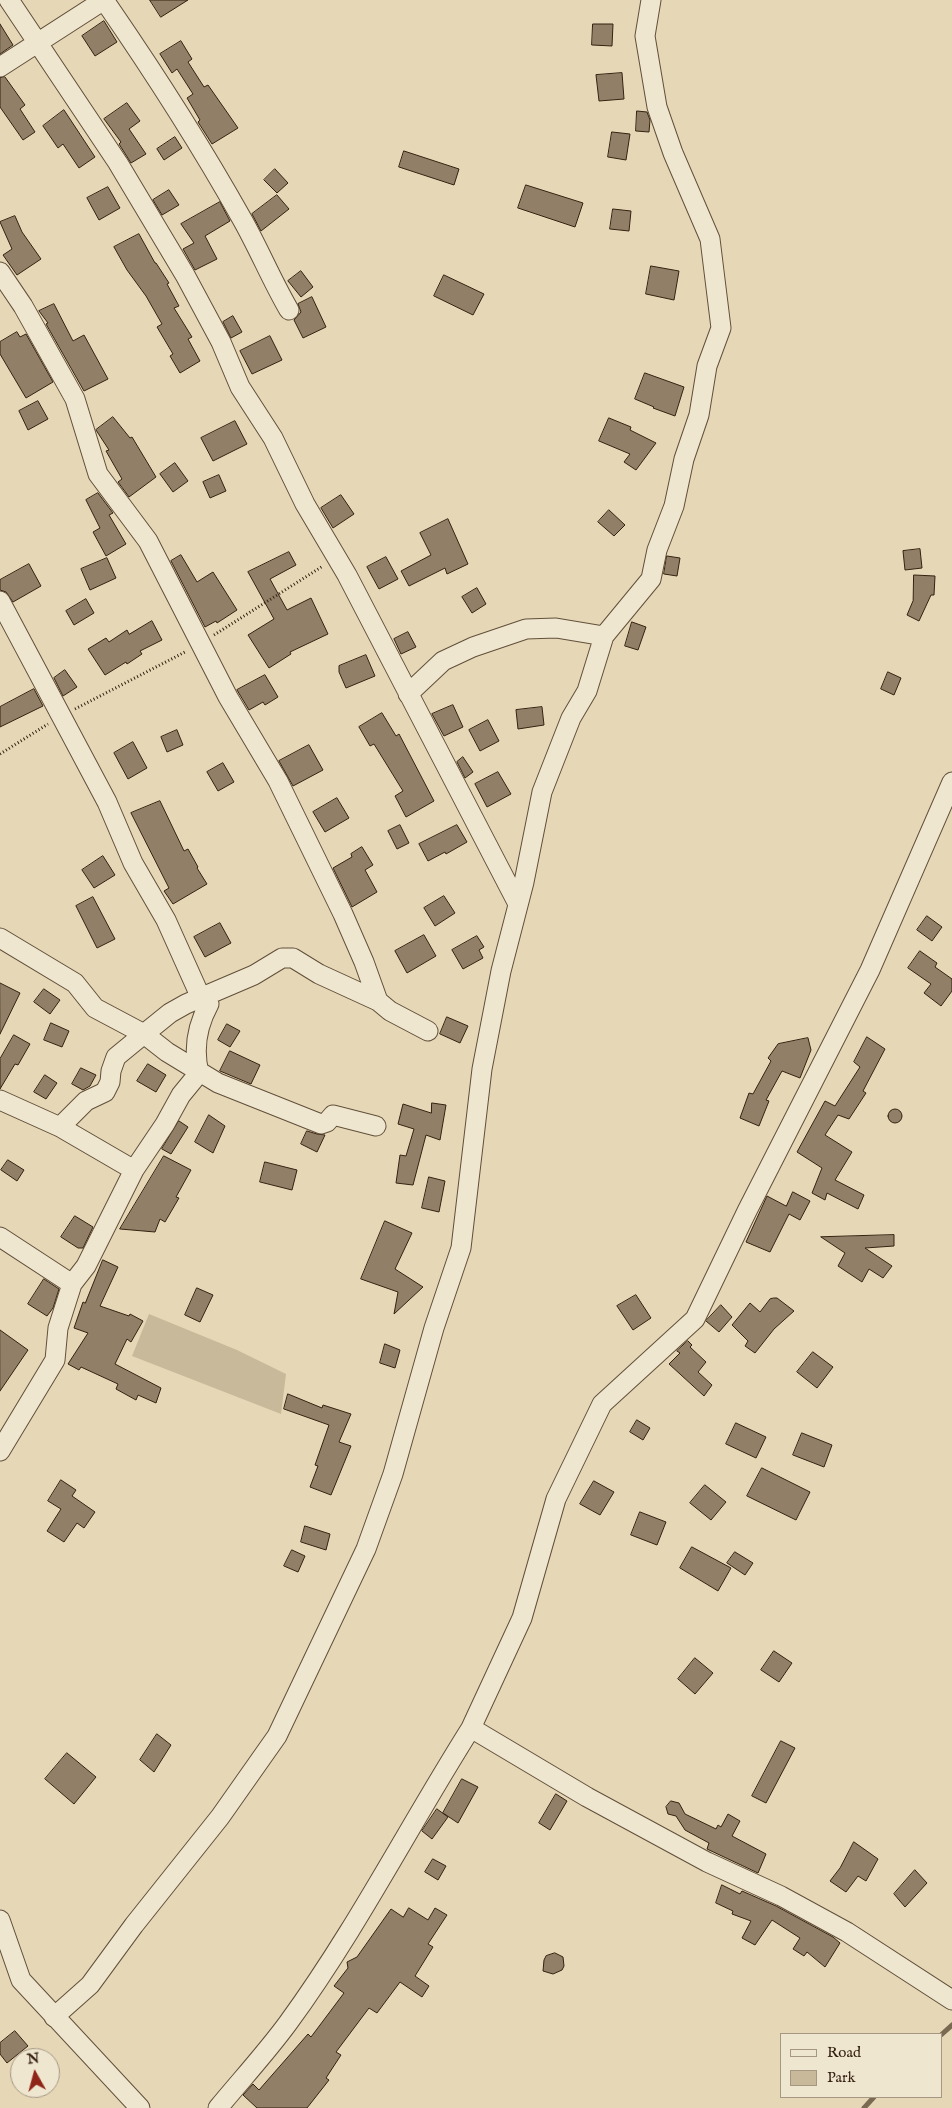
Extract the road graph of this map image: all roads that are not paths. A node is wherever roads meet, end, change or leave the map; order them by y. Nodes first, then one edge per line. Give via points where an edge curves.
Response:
1 (9, 0) edge
2 (104, 0) edge
3 (651, 0) edge
4 (38, 44) junction
5 (0, 67) edge
6 (0, 272) edge
7 (289, 310) dead end
8 (0, 602) edge
9 (604, 636) junction
10 (408, 694) junction
11 (952, 782) edge
12 (518, 904) junction
13 (0, 938) edge
14 (202, 998) junction
15 (378, 1001) junction
16 (428, 1030) dead end
17 (144, 1034) junction
18 (199, 1073) junction
19 (0, 1100) edge
20 (376, 1126) dead end
21 (60, 1127) junction
22 (134, 1170) junction
23 (0, 1237) edge
24 (72, 1284) junction
25 (0, 1451) edge
26 (471, 1728) junction
27 (0, 1920) edge
28 (952, 2000) edge
29 (54, 2017) junction
30 (140, 2108) edge
31 (218, 2108) edge

1 - 4 street
2 - 4 street
2 - 7 street via 205,154
3 - 9 street via 645,36 657,107 673,154 710,239 721,328 707,366 699,415 651,579
4 - 5 street
4 - 10 street via 118,164 185,275 221,342 240,387 273,438
6 - 15 street via 23,306 75,399 98,474 148,542 200,644 278,781 343,914
8 - 14 street via 107,802 133,863 166,920
9 - 10 street via 556,628 526,628 443,661
9 - 12 street via 587,690 571,718 542,792
10 - 12 street
11 - 26 street via 870,970 695,1319 602,1404 556,1499 522,1618
12 - 29 street via 482,1069 461,1248 434,1328 393,1474 366,1549 276,1736 220,1817 90,1985
13 - 17 street via 75,983 95,1008
14 - 15 street via 287,958
14 - 17 street via 170,1013
14 - 18 street via 209,1004 198,1030 196,1060
15 - 16 street via 390,1011
17 - 18 street
17 - 21 street via 116,1057 105,1092 86,1101
18 - 20 street via 321,1124 328,1122 333,1115
18 - 22 street via 181,1094
19 - 21 street
21 - 22 street
22 - 24 street via 86,1266
23 - 24 street
24 - 25 street via 58,1328 56,1360
26 - 28 street via 587,1797 847,1932
26 - 31 street via 360,1914 288,2024
27 - 29 street via 22,1980
29 - 30 street

